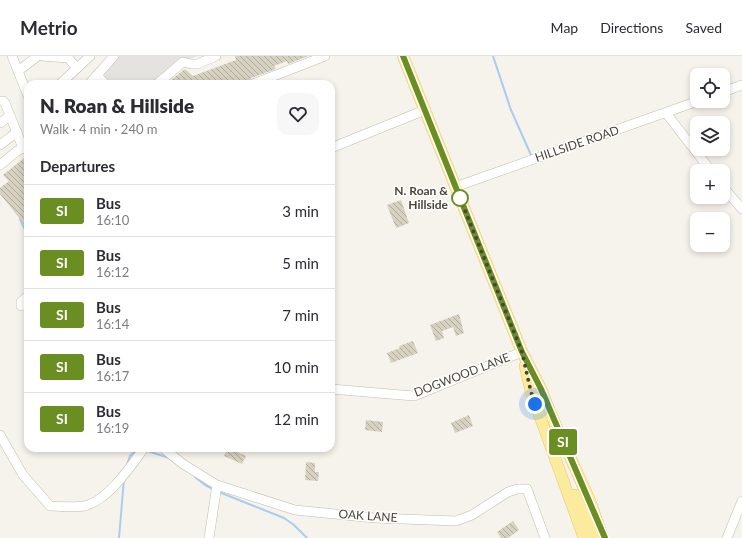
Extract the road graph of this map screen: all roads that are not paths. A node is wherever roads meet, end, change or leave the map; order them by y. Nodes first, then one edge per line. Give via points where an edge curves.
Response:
1 (12, 56) edge
2 (38, 56) edge
3 (42, 56) edge
4 (90, 56) edge
5 (114, 56) edge
6 (216, 56) edge
7 (322, 56) edge
8 (403, 56) edge
9 (77, 68) junction
10 (18, 71) junction
11 (96, 75) junction
12 (64, 80) edge
13 (92, 80) edge
14 (101, 80) edge
15 (162, 80) edge
16 (264, 80) edge
17 (742, 85) edge
18 (24, 86) edge
19 (730, 89) edge
20 (0, 101) edge
21 (690, 104) edge
22 (425, 110) junction
23 (666, 113) junction
24 (10, 116) junction
25 (0, 123) edge
26 (16, 132) junction
27 (0, 145) edge
28 (24, 145) edge
29 (335, 146) edge
30 (24, 148) edge
31 (705, 164) edge
32 (0, 165) edge
33 (456, 186) junction
34 (730, 195) edge
35 (742, 209) edge
36 (24, 299) edge
37 (21, 306) dead end
38 (522, 352) junction
39 (335, 389) edge
40 (0, 435) edge
41 (141, 452) edge
42 (168, 452) edge
43 (562, 476) junction
44 (217, 485) junction
45 (742, 501) edge
46 (581, 535) edge
47 (601, 537) edge
48 (209, 538) edge
49 (546, 538) edge
50 (727, 538) edge

1 - 10 street
2 - 10 street
3 - 9 street via 68,58
4 - 9 street
5 - 11 street
6 - 15 street via 197,64 183,62
7 - 16 street
8 - 22 main road
9 - 12 street
10 - 18 street
11 - 13 street
11 - 14 street
17 - 19 street
20 - 24 street via 5,103
21 - 23 street, HILLSIDE ROAD
22 - 29 street
22 - 33 main road
23 - 31 street
23 - 33 street, HILLSIDE ROAD
24 - 25 street
24 - 26 street
26 - 27 street
26 - 28 street
30 - 32 street
33 - 38 main road
34 - 35 street
36 - 37 street
38 - 39 street, DOGWOOD LANE via 414,396
38 - 43 main road via 531,392
38 - 47 main road via 590,501
40 - 41 street via 23,475 50,506 85,506 104,496
42 - 44 street, OAK LANE
43 - 46 main road
43 - 47 main road via 586,518
44 - 48 street
44 - 49 street, OAK LANE via 295,510 374,518 456,521 472,515 508,492 527,488
45 - 50 street

